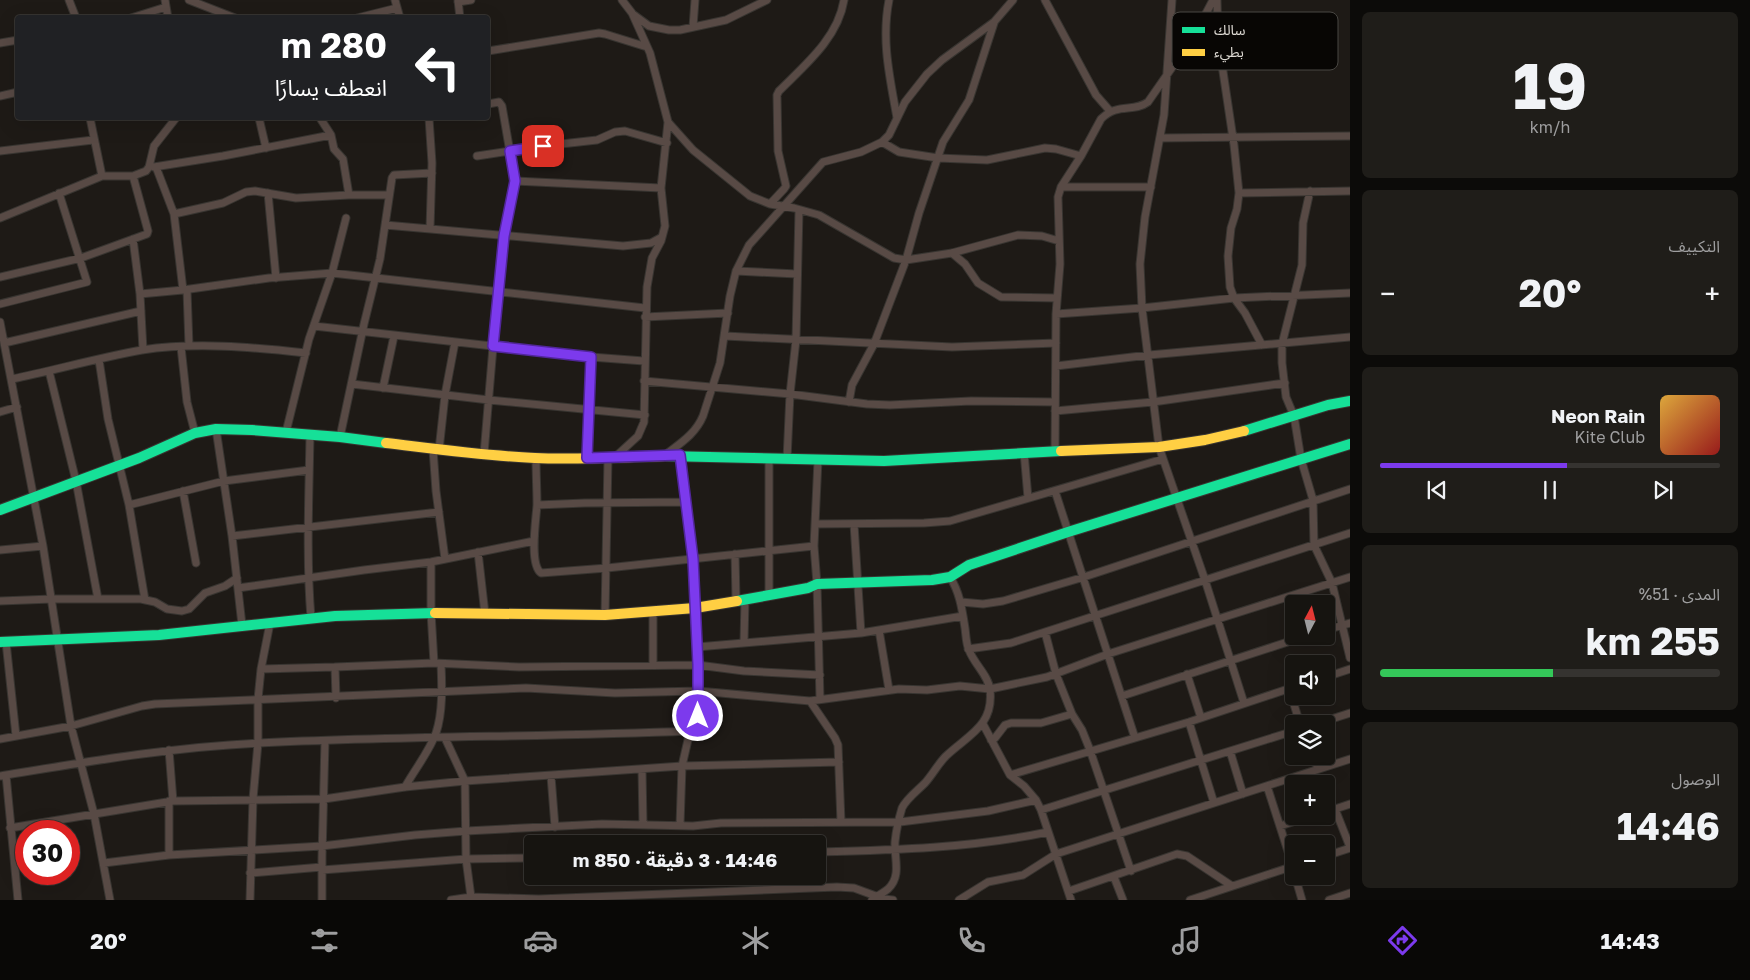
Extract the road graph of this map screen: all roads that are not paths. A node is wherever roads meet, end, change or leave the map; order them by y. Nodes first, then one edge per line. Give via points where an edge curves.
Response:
1 (69, 0) edge
2 (189, 0) edge
3 (395, 0) edge
4 (471, 0) edge
5 (622, 0) edge
6 (695, 0) edge
7 (767, 0) edge
8 (844, 0) edge
9 (890, 0) edge
10 (1013, 0) edge
11 (1045, 0) edge
12 (1172, 0) edge
13 (1215, 0) edge
14 (458, 1) edge
15 (165, 4) edge
16 (398, 8) junction
17 (1208, 12) edge
18 (632, 13) junction
19 (75, 15) edge
20 (138, 15) edge
21 (227, 15) edge
22 (369, 15) edge
23 (399, 15) edge
24 (460, 15) edge
25 (994, 22) junction
26 (693, 27) junction
27 (15, 40) edge
28 (0, 43) edge
29 (647, 47) junction
30 (490, 51) edge
31 (1172, 67) edge
32 (1223, 70) edge
33 (1167, 74) junction
34 (15, 93) edge
35 (0, 96) edge
36 (490, 104) edge
37 (1110, 111) junction
38 (898, 119) junction
39 (90, 120) edge
40 (174, 120) edge
41 (259, 120) edge
42 (321, 120) edge
43 (429, 120) edge
44 (668, 122) junction
45 (331, 135) junction
46 (1350, 136) edge
47 (1233, 137) junction
48 (1160, 138) junction
49 (94, 140) junction
50 (882, 142) junction
51 (667, 143) junction
52 (266, 148) junction
53 (0, 151) edge
54 (510, 151) junction
55 (477, 156) dead end
56 (1081, 156) junction
57 (938, 158) junction
58 (153, 167) junction
59 (432, 173) junction
60 (102, 176) junction
61 (134, 176) junction
62 (515, 181) junction
63 (1061, 187) junction
64 (1151, 187) junction
65 (661, 188) junction
66 (1310, 191) junction
67 (1350, 191) edge
68 (1239, 192) junction
69 (59, 193) junction
70 (268, 193) junction
71 (349, 195) junction
72 (389, 195) junction
73 (770, 204) junction
74 (784, 207) junction
75 (800, 210) junction
76 (174, 214) junction
77 (0, 218) edge
78 (346, 218) dead end
79 (385, 225) junction
80 (430, 229) junction
81 (504, 236) junction
82 (662, 237) junction
83 (133, 239) junction
84 (1059, 241) junction
85 (952, 253) junction
86 (81, 258) junction
87 (906, 260) junction
88 (736, 271) junction
89 (332, 273) junction
90 (798, 274) junction
91 (0, 277) edge
92 (276, 278) junction
93 (375, 278) junction
94 (185, 290) junction
95 (499, 292) junction
96 (1350, 293) edge
97 (140, 294) junction
98 (1296, 294) junction
99 (1057, 298) junction
100 (1234, 298) junction
101 (0, 304) edge
102 (645, 308) junction
103 (1142, 308) junction
104 (141, 311) junction
105 (728, 313) junction
106 (1056, 314) junction
107 (645, 318) junction
108 (0, 322) edge
109 (314, 326) junction
110 (362, 332) junction
111 (394, 336) junction
112 (725, 336) junction
113 (1350, 336) edge
114 (796, 340) junction
115 (3, 342) edge
116 (455, 342) junction
117 (1056, 343) junction
118 (874, 344) junction
119 (1282, 344) junction
120 (1262, 345) junction
121 (185, 346) junction
122 (493, 346) junction
123 (143, 350) junction
124 (306, 353) junction
125 (1149, 355) junction
126 (591, 357) junction
127 (99, 360) junction
128 (644, 361) junction
129 (1056, 366) junction
130 (49, 371) junction
131 (12, 380) junction
132 (644, 381) junction
133 (1285, 383) junction
134 (352, 384) junction
135 (384, 388) junction
136 (712, 388) junction
137 (790, 394) junction
138 (445, 395) junction
139 (489, 400) junction
140 (1350, 401) edge
141 (849, 402) junction
142 (1056, 402) junction
143 (1153, 402) junction
144 (17, 407) junction
145 (589, 410) junction
146 (1056, 411) junction
147 (0, 412) edge
148 (645, 416) junction
149 (1294, 416) junction
150 (216, 429) junction
151 (286, 432) junction
152 (195, 433) junction
153 (310, 435) junction
154 (340, 437) junction
155 (1350, 444) edge
156 (1159, 447) junction
157 (436, 449) junction
158 (1055, 451) junction
159 (1024, 452) junction
160 (484, 454) junction
161 (680, 455) junction
162 (663, 456) junction
163 (536, 458) junction
164 (587, 458) junction
165 (611, 458) junction
166 (769, 458) junction
167 (1163, 458) junction
168 (787, 459) junction
169 (1301, 459) junction
170 (818, 460) junction
171 (120, 465) junction
172 (309, 470) junction
173 (76, 480) junction
174 (224, 481) junction
175 (1350, 489) edge
176 (183, 491) junction
177 (1055, 491) junction
178 (34, 496) junction
179 (1028, 498) junction
180 (1177, 499) junction
181 (1313, 500) junction
182 (686, 502) junction
183 (608, 503) junction
184 (129, 504) junction
185 (536, 505) junction
186 (0, 510) edge
187 (439, 512) junction
188 (815, 524) junction
189 (854, 524) junction
190 (307, 528) junction
191 (1068, 532) junction
192 (1350, 533) edge
193 (232, 536) junction
194 (534, 541) junction
195 (1191, 541) junction
196 (1314, 544) junction
197 (43, 546) junction
198 (814, 546) junction
199 (0, 550) edge
200 (770, 551) junction
201 (478, 552) junction
202 (735, 554) junction
203 (445, 559) junction
204 (693, 559) junction
205 (430, 562) junction
206 (196, 563) dead end
207 (607, 568) junction
208 (1084, 576) junction
209 (950, 577) junction
210 (1350, 577) edge
211 (237, 578) junction
212 (308, 578) junction
213 (1205, 580) junction
214 (857, 582) junction
215 (1332, 583) junction
216 (817, 584) junction
217 (238, 588) junction
218 (769, 595) junction
219 (52, 598) junction
220 (98, 599) junction
221 (741, 599) junction
222 (145, 600) junction
223 (0, 601) edge
224 (961, 602) junction
225 (695, 608) junction
226 (431, 612) junction
227 (653, 612) junction
228 (485, 614) junction
229 (606, 614) junction
230 (1096, 615) junction
231 (963, 616) junction
232 (311, 618) junction
233 (1216, 620) junction
234 (270, 623) junction
235 (1350, 623) edge
236 (242, 625) junction
237 (1342, 625) junction
238 (1335, 627) edge
239 (879, 630) junction
240 (1045, 632) junction
241 (861, 633) junction
242 (818, 636) junction
243 (58, 640) junction
244 (3, 642) edge
245 (744, 642) junction
246 (1285, 643) edge
247 (697, 647) junction
248 (968, 649) junction
249 (1108, 654) junction
250 (1350, 658) edge
251 (1230, 660) junction
252 (437, 663) junction
253 (653, 665) junction
254 (698, 665) junction
255 (335, 666) junction
256 (262, 669) junction
257 (1350, 669) edge
258 (1056, 674) junction
259 (1187, 674) junction
260 (1335, 674) edge
261 (820, 675) junction
262 (890, 690) junction
263 (990, 690) junction
264 (1285, 690) edge
265 (698, 691) junction
266 (441, 692) junction
267 (1122, 696) junction
268 (336, 698) junction
269 (258, 699) junction
270 (820, 700) junction
271 (810, 701) junction
272 (1244, 703) junction
273 (1350, 713) edge
274 (1072, 714) junction
275 (1201, 718) junction
276 (1335, 718) edge
277 (1189, 722) junction
278 (983, 724) junction
279 (71, 726) junction
280 (690, 731) junction
281 (1285, 734) edge
282 (16, 736) junction
283 (434, 738) junction
284 (445, 738) junction
285 (1135, 738) junction
286 (0, 739) edge
287 (991, 740) junction
288 (325, 741) junction
289 (258, 743) junction
290 (169, 750) junction
291 (1090, 750) junction
292 (1230, 751) junction
293 (1350, 759) edge
294 (1201, 760) junction
295 (81, 762) junction
296 (839, 762) junction
297 (1317, 765) edge
298 (682, 766) junction
299 (642, 769) junction
300 (1319, 769) junction
301 (1010, 775) junction
302 (3, 776) edge
303 (551, 776) junction
304 (465, 781) junction
305 (1267, 786) junction
306 (405, 787) junction
307 (1104, 791) junction
308 (1243, 794) junction
309 (253, 799) junction
310 (324, 799) junction
311 (1036, 800) junction
312 (171, 801) junction
313 (1214, 803) junction
314 (1350, 804) edge
315 (1335, 809) joint
316 (1041, 810) junction
317 (94, 814) junction
318 (841, 822) junction
319 (900, 822) junction
320 (643, 824) junction
321 (1285, 824) edge
322 (680, 825) junction
323 (1280, 826) junction
324 (555, 827) junction
325 (10, 828) junction
326 (466, 832) junction
327 (1048, 832) junction
328 (1118, 833) junction
329 (1285, 842) edge
330 (322, 846) junction
331 (1350, 848) edge
332 (251, 850) junction
333 (896, 850) junction
334 (826, 852) edge
335 (1335, 853) edge
336 (1056, 854) junction
337 (169, 856) junction
338 (466, 858) junction
339 (524, 858) edge
340 (104, 863) junction
341 (322, 869) junction
342 (1285, 870) edge
343 (1131, 871) junction
344 (250, 873) junction
345 (1114, 877) junction
346 (1298, 885) edge
347 (1232, 886) junction
348 (1069, 891) junction
349 (1350, 893) edge
350 (874, 898) edge
351 (471, 899) edge
352 (18, 900) edge
353 (110, 900) edge
354 (250, 900) edge
355 (322, 900) edge
356 (451, 900) edge
357 (893, 900) edge
358 (959, 900) edge
359 (1071, 900) edge
360 (1123, 900) edge
361 (1190, 900) edge
362 (1302, 900) edge
363 (1329, 900) edge

1 - 19 street
2 - 21 street
3 - 16 street
4 - 14 street
5 - 18 street
6 - 26 street
7 - 26 street via 726,20
8 - 73 street via 842,14 834,30 777,95 778,151 786,186
9 - 38 street via 885,44
10 - 25 street
11 - 37 street via 1096,95
12 - 33 street
13 - 17 street
14 - 24 street
15 - 20 street
16 - 22 street
16 - 23 street
18 - 26 street via 649,26 669,30
18 - 29 street
25 - 38 street via 935,65 909,96
25 - 57 street via 969,100 947,135
27 - 28 street
29 - 30 street via 599,34
29 - 44 street
31 - 33 street
32 - 47 street
33 - 37 street via 1144,105
33 - 48 street
34 - 35 street
36 - 54 street via 501,103
37 - 56 street via 1101,119
38 - 50 street via 890,135
39 - 49 street
40 - 58 street via 154,146
41 - 52 street
42 - 45 street
43 - 59 street
44 - 51 street
44 - 73 street via 693,150 750,196
45 - 52 street
45 - 71 street via 334,147 343,159
46 - 47 street
47 - 48 street
47 - 68 street
48 - 64 street
49 - 53 street
49 - 60 street
50 - 57 street via 899,152
50 - 74 street via 861,152 823,162
51 - 54 street via 620,131 597,140
51 - 65 street
52 - 58 street
54 - 55 street
54 - 62 street
56 - 57 street via 1046,148 987,160
56 - 63 street
57 - 87 street
58 - 61 street
58 - 76 street
59 - 72 street via 394,175
59 - 80 street
60 - 61 street
60 - 69 street
61 - 83 street via 148,231
62 - 65 street
62 - 81 street
63 - 64 street
63 - 84 street via 1058,197
64 - 103 street via 1140,264
65 - 82 street via 666,222
66 - 67 street
66 - 68 street
66 - 98 street via 1303,222 1302,265
68 - 100 street via 1227,266
69 - 77 street
69 - 86 street
70 - 71 street via 296,198
70 - 76 street via 246,192 222,203
70 - 92 street
71 - 72 street
72 - 79 street
73 - 74 street
74 - 75 street
74 - 88 street via 749,245
75 - 87 street via 819,215 888,255
75 - 90 street
76 - 94 street
78 - 89 street
79 - 80 street
79 - 93 street
80 - 81 street
81 - 82 street via 631,246 651,243
81 - 95 street
82 - 102 street via 652,258
83 - 86 street
83 - 97 street
84 - 85 street via 1018,235
84 - 99 street
85 - 87 street
85 - 99 street via 965,264 978,283 1001,297
86 - 91 street
86 - 101 street via 86,283
87 - 118 street
88 - 90 street
88 - 105 street
89 - 92 street
89 - 93 street
89 - 109 street
90 - 114 street
92 - 94 street
93 - 95 street
93 - 110 street
94 - 97 street
94 - 121 street
95 - 102 street
95 - 122 street
96 - 98 street
97 - 104 street
98 - 100 street
98 - 119 street
99 - 106 street
100 - 103 street
100 - 120 street
102 - 107 street
103 - 106 street
103 - 125 street
104 - 115 street
104 - 123 street
105 - 107 street
105 - 112 street
106 - 117 street
107 - 128 street
108 - 115 street
109 - 110 street
109 - 124 street
110 - 111 street
110 - 134 street
111 - 116 street
111 - 135 street
112 - 114 street
112 - 136 street
113 - 119 street
114 - 118 street
114 - 137 street
115 - 131 street
116 - 122 street
116 - 138 street
117 - 118 street via 952,347
117 - 129 street
118 - 141 street via 852,385
119 - 120 street
119 - 133 street
120 - 125 street
121 - 123 street
121 - 124 street via 230,346
121 - 152 street via 187,402
122 - 126 street
122 - 139 street
123 - 127 street
124 - 151 street
125 - 129 street
125 - 143 street
126 - 128 street
126 - 145 street
127 - 130 street
127 - 171 street via 108,419
128 - 132 street
129 - 142 street
130 - 131 street
130 - 173 street
131 - 144 street
132 - 136 street
132 - 148 street
133 - 143 street
133 - 149 street via 1286,397
134 - 135 street
134 - 154 street
135 - 138 street
136 - 137 street
136 - 162 street via 699,424 690,436
137 - 141 street
137 - 168 street
138 - 139 street
138 - 157 street
139 - 145 street
139 - 160 street
140 - 149 street
141 - 142 street via 890,405 971,401
142 - 146 street
143 - 146 street
143 - 156 street
144 - 147 street
144 - 178 street
145 - 148 street
145 - 164 street
146 - 158 street
148 - 165 street via 638,436
149 - 156 street via 1205,440
149 - 169 street
150 - 151 street
150 - 152 street
150 - 174 street
151 - 153 street
152 - 171 street
153 - 154 street
153 - 172 street
154 - 157 street
155 - 169 street
156 - 158 street
156 - 167 street
157 - 160 street
157 - 187 street
158 - 159 street
159 - 170 street via 914,461
159 - 179 street
160 - 163 street
161 - 162 street
161 - 166 street
161 - 182 street
162 - 165 street
163 - 164 street
163 - 185 street
164 - 165 street
165 - 183 street
166 - 168 street
166 - 200 street
167 - 177 street
167 - 180 street
168 - 170 street
169 - 180 street
169 - 181 street
170 - 188 street
171 - 173 street
171 - 184 street
172 - 174 street
172 - 190 street
173 - 178 street
173 - 220 street
174 - 176 street
174 - 193 street
175 - 181 street
176 - 184 street
176 - 206 street
177 - 179 street
177 - 191 street
178 - 186 street
178 - 197 street
179 - 189 street via 938,523
180 - 191 street
180 - 195 street
181 - 195 street
181 - 196 street
182 - 183 street
182 - 204 street
183 - 185 street
183 - 207 street
184 - 222 street
185 - 194 street
187 - 190 street
187 - 203 street
188 - 189 street
188 - 198 street
189 - 214 street
190 - 193 street
190 - 212 street
191 - 208 street
191 - 209 street via 969,565
192 - 196 street
193 - 211 street
194 - 201 street
194 - 207 street via 536,566 541,573
195 - 208 street
195 - 213 street
196 - 213 street
196 - 215 street
197 - 199 street
197 - 219 street
198 - 200 street
198 - 216 street
200 - 202 street
200 - 218 street
201 - 203 street
201 - 228 street
202 - 204 street
202 - 221 street
203 - 205 street
204 - 207 street
204 - 225 street
205 - 212 street
205 - 226 street
207 - 229 street
208 - 224 street via 993,603
208 - 230 street
209 - 214 street
209 - 224 street
210 - 215 street
211 - 217 street
211 - 222 street via 205,593 189,609 182,611
212 - 217 street
212 - 232 street
213 - 230 street
213 - 233 street
214 - 216 street
214 - 241 street
215 - 233 street
215 - 237 street
216 - 218 street
216 - 242 street
217 - 236 street
218 - 221 street
219 - 220 street
219 - 223 street
219 - 243 street
220 - 222 street
221 - 225 street
221 - 245 street
224 - 231 street
225 - 227 street
225 - 247 street
226 - 228 street
226 - 232 street
226 - 252 street
227 - 229 street
227 - 253 street
228 - 229 street
230 - 240 street
230 - 249 street
231 - 239 street
231 - 248 street
232 - 234 street
233 - 249 street
233 - 251 street
234 - 236 street
234 - 256 street
235 - 237 street
236 - 243 street via 159,635
237 - 238 street
237 - 250 street
239 - 241 street
239 - 262 street
240 - 248 street via 1011,643
240 - 258 street
241 - 242 street
242 - 245 street
242 - 261 street
243 - 244 street
243 - 279 street
244 - 282 street
245 - 247 street
246 - 251 street
247 - 254 street
248 - 263 street via 988,679
249 - 258 street
249 - 267 street
251 - 259 street
251 - 272 street
252 - 253 street via 519,667
252 - 255 street
252 - 266 street
253 - 254 street
254 - 261 street
254 - 265 street
255 - 256 street
255 - 268 street
256 - 269 street
257 - 260 street
258 - 263 street
258 - 274 street
259 - 267 street
259 - 275 street
261 - 270 street
262 - 263 street via 960,686
262 - 270 street
263 - 278 street
264 - 272 street
265 - 266 street via 615,693 526,688
265 - 271 street
265 - 280 street via 698,716
266 - 268 street
266 - 283 street
267 - 285 street
268 - 269 street
269 - 279 street via 142,706
269 - 289 street
270 - 271 street
271 - 296 street via 835,738
272 - 275 street
273 - 276 street
274 - 287 street via 1041,724 1010,723
274 - 291 street
275 - 277 street
277 - 285 street
277 - 294 street
278 - 287 street
278 - 319 street via 945,758 912,796 903,807
279 - 282 street
279 - 295 street
280 - 284 street
280 - 298 street
281 - 292 street
282 - 286 street
283 - 284 street
283 - 288 street
283 - 306 street
284 - 304 street
285 - 291 street
287 - 301 street
288 - 289 street
288 - 310 street
289 - 290 street
289 - 309 street
290 - 295 street
290 - 312 street
291 - 301 street
291 - 307 street
292 - 294 street
292 - 308 street
293 - 300 street
294 - 307 street
294 - 313 street
295 - 302 street
295 - 317 street
296 - 298 street
296 - 318 street
297 - 300 street
298 - 299 street
298 - 322 street
299 - 303 street
299 - 320 street
300 - 305 street
301 - 311 street
302 - 325 street
303 - 304 street
303 - 324 street
304 - 306 street
304 - 326 street
305 - 308 street
305 - 323 street
306 - 310 street
307 - 316 street
307 - 328 street
308 - 313 street
309 - 310 street
309 - 312 street
309 - 332 street
310 - 330 street
311 - 316 street
311 - 319 street via 988,811
312 - 317 street
312 - 337 street
313 - 328 street
314 - 315 street
315 - 331 street
316 - 327 street
317 - 325 street
317 - 340 street
318 - 319 street
318 - 322 street
319 - 333 street
320 - 322 street
320 - 324 street
321 - 323 street
323 - 329 street
324 - 326 street
325 - 352 street
326 - 330 street
326 - 338 street
327 - 333 street via 983,843
327 - 336 street
328 - 336 street
328 - 343 street
330 - 332 street
330 - 341 street
331 - 335 street
332 - 337 street
332 - 344 street
333 - 334 street
333 - 350 street via 896,876 888,889
336 - 348 street
336 - 358 street via 1023,875 998,878
337 - 340 street
338 - 339 street
338 - 341 street
338 - 351 street
340 - 353 street
341 - 344 street
341 - 355 street
342 - 347 street
343 - 345 street
343 - 347 street via 1183,854
344 - 354 street
345 - 348 street
345 - 360 street
346 - 362 street
347 - 361 street
348 - 359 street
349 - 363 street
350 - 351 street via 854,888 838,887
350 - 357 street
351 - 356 street

